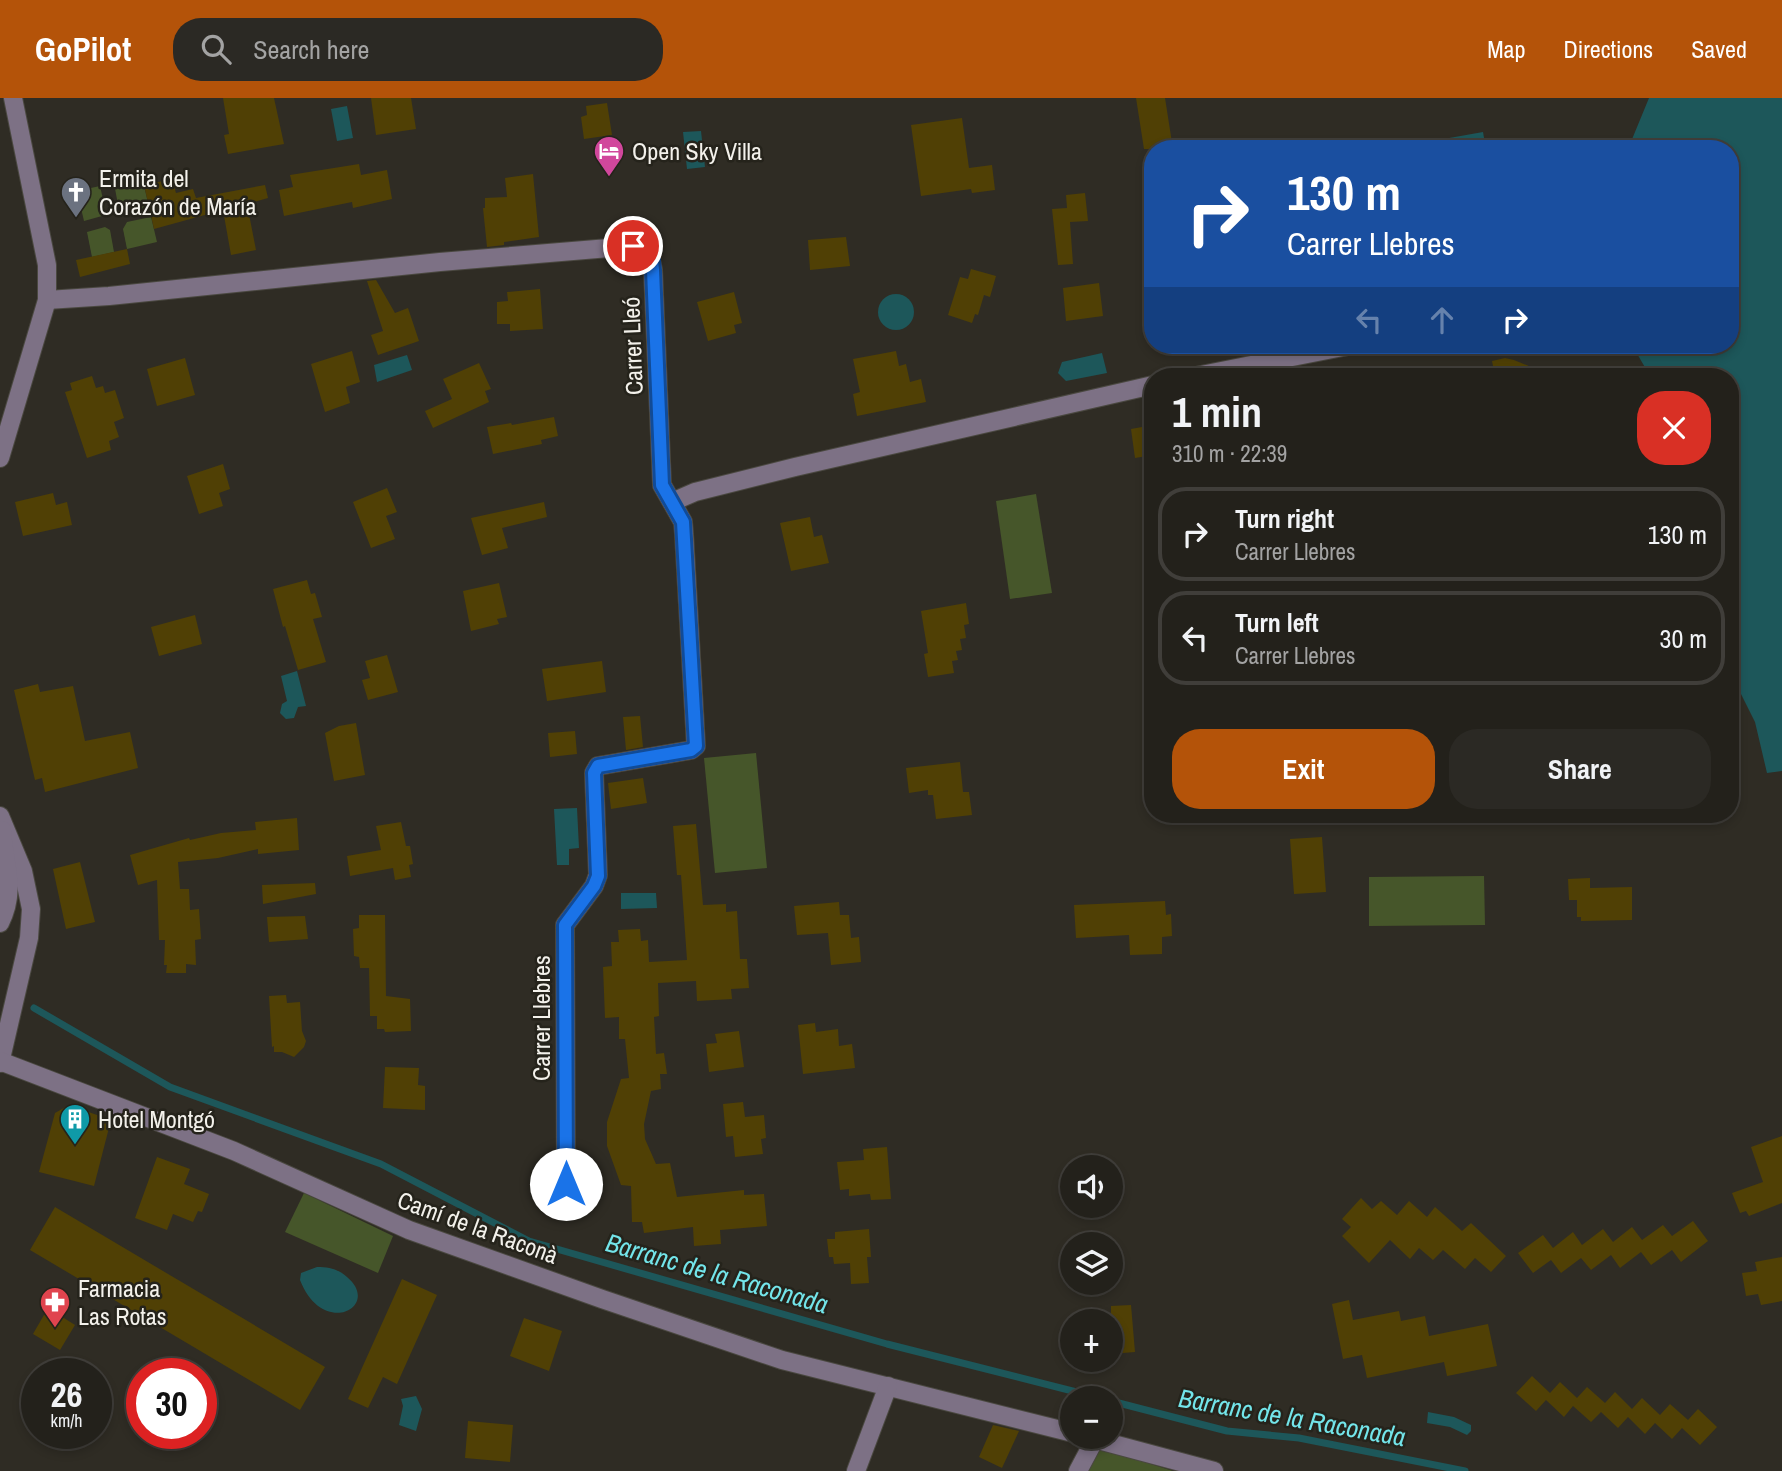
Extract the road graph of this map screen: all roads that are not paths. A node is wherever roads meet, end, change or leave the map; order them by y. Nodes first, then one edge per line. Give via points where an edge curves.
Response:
1 (13, 98) edge
2 (47, 300) junction
3 (1307, 354) edge
4 (1237, 368) edge
5 (1144, 387) edge
6 (0, 457) edge
7 (672, 502) junction
8 (1, 820) edge
9 (0, 923) edge
10 (0, 1062) edge
11 (582, 1204) dead end
12 (888, 1386) junction
13 (1060, 1430) edge
14 (1123, 1447) edge
15 (1087, 1449) edge
16 (856, 1471) edge
17 (1078, 1471) edge
18 (1214, 1471) edge

1 - 2 street via 47,265
2 - 6 street
2 - 7 street, Carrer Lleó via 640,247 649,255 653,270 662,485
3 - 4 street
5 - 7 street via 783,470
7 - 11 street, Carrer Llebres via 683,522 696,746 598,766 594,773 598,876 565,925 566,1184
8 - 9 street via 9,897
8 - 10 street via 23,871 31,909 29,938
10 - 12 street, Camí de la Raconà via 234,1151 435,1239 753,1351
12 - 13 street, Camí de la Raconà
12 - 16 street
14 - 18 street
15 - 17 street

